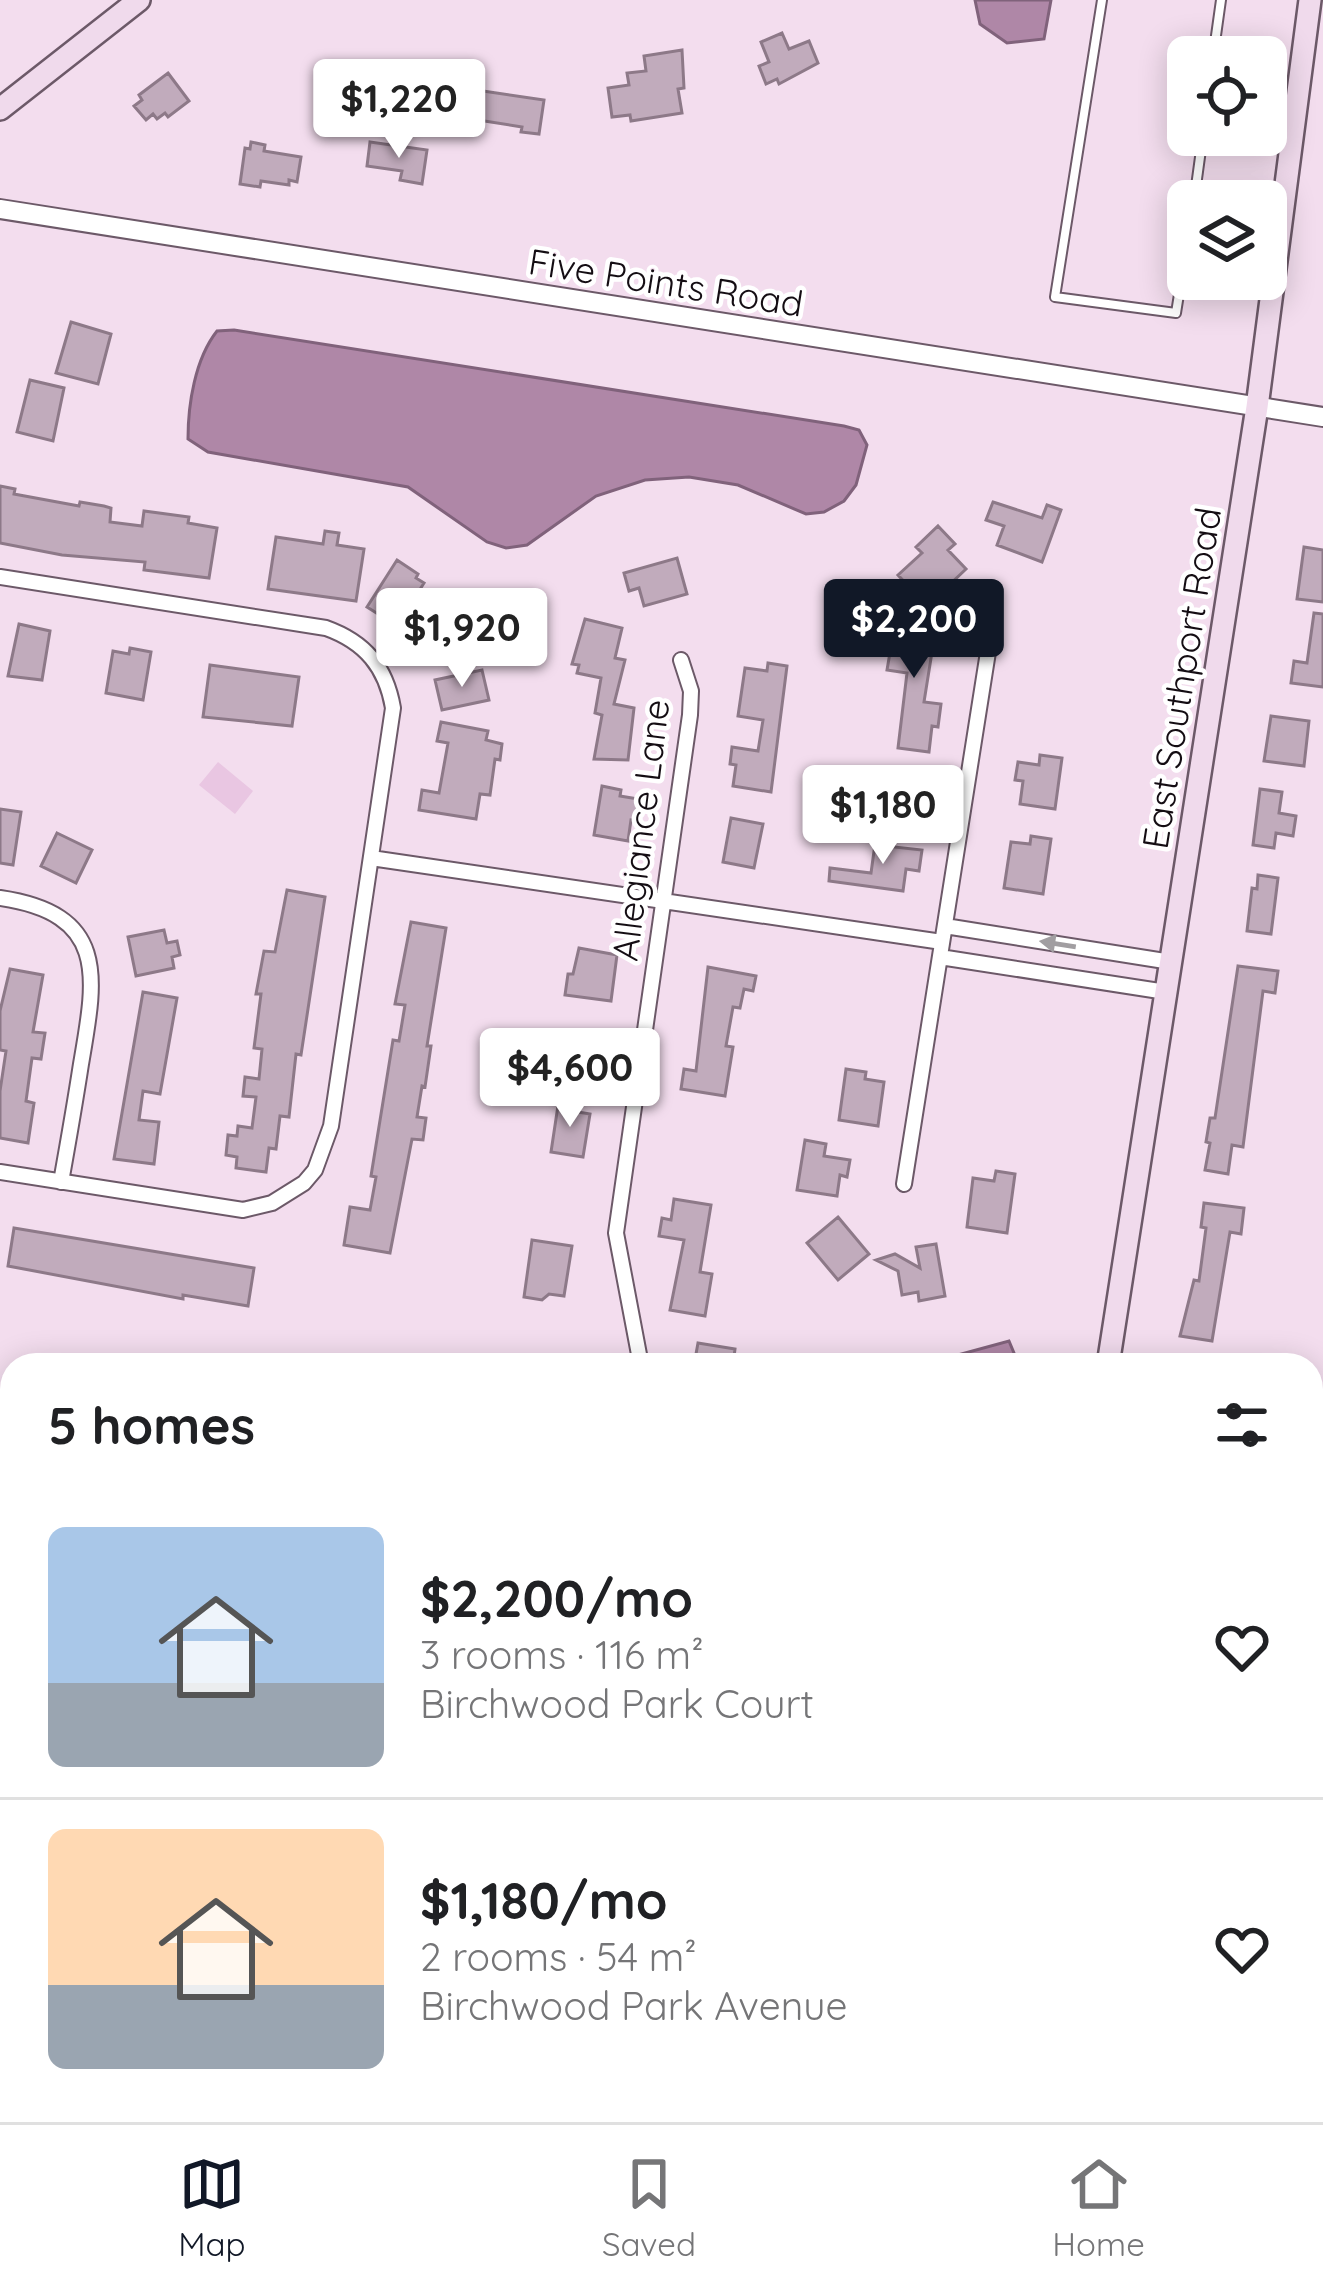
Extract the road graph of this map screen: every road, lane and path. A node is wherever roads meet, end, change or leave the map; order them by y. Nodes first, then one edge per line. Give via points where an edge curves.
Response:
1 (139, 0) edge
2 (1102, 0) edge
3 (1221, 0) edge
4 (1310, 0) edge
5 (1217, 36) edge
6 (0, 110) edge
7 (0, 209) edge
8 (1178, 300) edge
9 (1256, 407) junction
10 (1323, 417) edge
11 (0, 577) edge
12 (994, 614) dead end
13 (681, 660) dead end
14 (371, 858) junction
15 (0, 898) edge
16 (663, 899) junction
17 (945, 926) junction
18 (941, 949) junction
19 (1171, 962) junction
20 (1166, 992) junction
21 (0, 1172) edge
22 (62, 1182) junction
23 (904, 1184) dead end
24 (639, 1353) edge
25 (1110, 1353) edge

1 - 6 main road
2 - 8 lane via 1055,297 1176,313
3 - 5 lane
4 - 9 main road, East Southport Road
7 - 9 street, Five Points Road
9 - 10 street, Five Points Road
9 - 19 main road, East Southport Road
11 - 14 street via 326,628 352,639 377,664 393,708
12 - 17 street
13 - 16 street, Allegiance Lane via 690,715
14 - 16 street
14 - 22 street via 331,1126 304,1183 243,1210
15 - 22 street via 34,903 62,919 83,944 93,978
16 - 18 street
16 - 24 street, Allegiance Lane via 616,1233
17 - 18 street
19 -> 17 street
18 - 20 street
18 - 23 street
19 - 20 main road, East Southport Road
20 - 25 main road, East Southport Road
21 - 22 street

